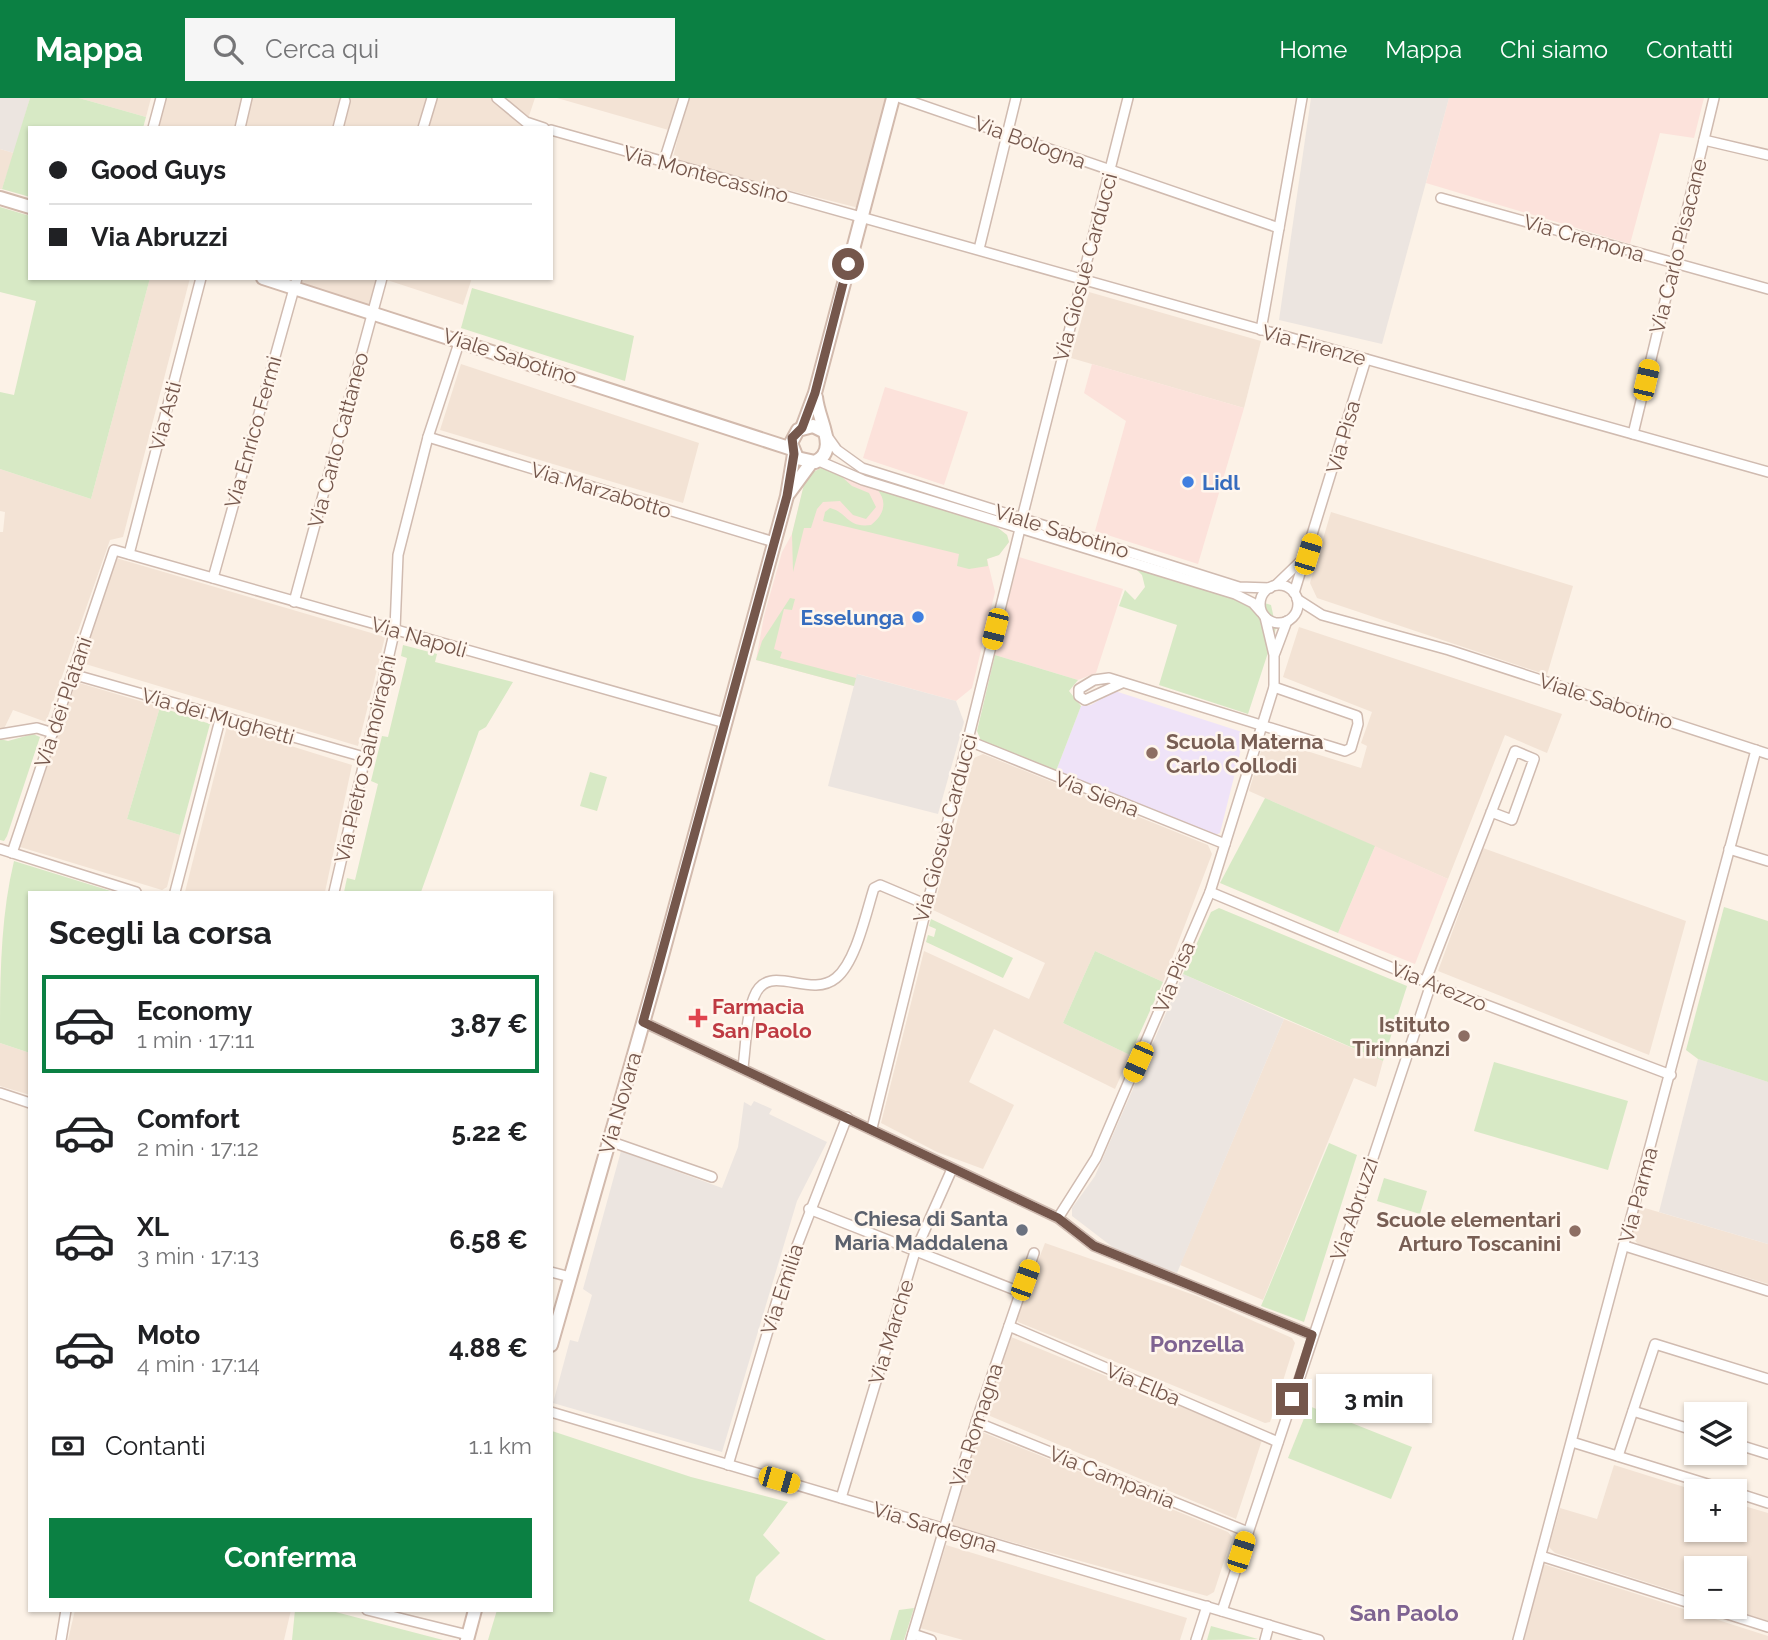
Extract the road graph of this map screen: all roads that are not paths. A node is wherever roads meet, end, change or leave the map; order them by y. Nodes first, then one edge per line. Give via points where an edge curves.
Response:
1 (161, 98) edge
2 (247, 98) edge
3 (432, 98) edge
4 (497, 98) edge
5 (684, 98) edge
6 (893, 98) edge
7 (901, 98) edge
8 (1016, 98) edge
9 (1128, 98) edge
10 (1302, 98) edge
11 (1714, 98) edge
12 (345, 101) dead end
13 (154, 126) edge
14 (240, 126) edge
15 (339, 126) edge
16 (425, 126) edge
17 (538, 126) edge
18 (553, 131) edge
19 (1008, 132) junction
20 (1703, 139) junction
21 (1768, 155) edge
22 (663, 164) junction
23 (1110, 171) junction
24 (0, 198) edge
25 (1441, 198) dead end
26 (28, 206) edge
27 (861, 215) junction
28 (1279, 228) junction
29 (979, 249) junction
30 (1674, 263) junction
31 (200, 280) edge
32 (276, 280) edge
33 (381, 280) edge
34 (1083, 281) junction
35 (295, 283) edge
36 (1768, 289) edge
37 (373, 313) junction
38 (1261, 330) junction
39 (460, 340) junction
40 (1366, 359) junction
41 (815, 393) junction
42 (799, 430) junction
43 (825, 434) junction
44 (1633, 434) junction
45 (756, 436) junction
46 (428, 438) junction
47 (793, 452) junction
48 (815, 462) junction
49 (1768, 472) edge
50 (787, 496) junction
51 (1022, 518) junction
52 (1020, 528) junction
53 (774, 542) junction
54 (114, 550) joint
55 (129, 554) junction
56 (1308, 554) junction
57 (213, 578) junction
58 (1273, 587) junction
59 (1295, 596) junction
60 (294, 602) junction
61 (1263, 615) junction
62 (1322, 615) junction
63 (1290, 618) junction
64 (395, 629) junction
65 (1274, 655) junction
66 (72, 674) junction
67 (1122, 683) dead end
68 (1274, 687) junction
69 (221, 716) junction
70 (725, 723) junction
71 (1261, 725) junction
72 (52, 733) junction
73 (0, 734) edge
74 (969, 741) junction
75 (1756, 750) junction
76 (1768, 754) edge
77 (364, 757) junction
78 (1491, 812) junction
79 (1225, 844) junction
80 (0, 849) edge
81 (1729, 849) junction
82 (12, 853) junction
83 (1768, 862) edge
84 (133, 891) edge
85 (175, 891) edge
86 (334, 891) edge
87 (1210, 892) junction
88 (925, 904) junction
89 (1431, 984) junction
90 (643, 1022) junction
91 (743, 1067) junction
92 (1671, 1075) junction
93 (0, 1093) edge
94 (28, 1102) edge
95 (847, 1117) junction
96 (872, 1129) junction
97 (609, 1141) junction
98 (952, 1169) junction
99 (712, 1177) dead end
100 (809, 1209) junction
101 (1058, 1218) junction
102 (1625, 1246) junction
103 (915, 1252) junction
104 (1034, 1253) dead end
105 (553, 1273) edge
106 (570, 1277) junction
107 (1768, 1291) edge
108 (1020, 1292) junction
109 (1009, 1326) junction
110 (1312, 1335) junction
111 (553, 1338) edge
112 (1768, 1378) edge
113 (1633, 1411) junction
114 (553, 1413) edge
115 (976, 1422) junction
116 (1684, 1427) edge
117 (1278, 1442) junction
118 (1572, 1442) junction
119 (1747, 1447) edge
120 (1768, 1454) edge
121 (1619, 1457) junction
122 (728, 1465) junction
123 (1690, 1479) edge
124 (1747, 1497) edge
125 (841, 1498) junction
126 (1768, 1503) edge
127 (1248, 1532) junction
128 (941, 1534) junction
129 (1541, 1556) junction
130 (1684, 1601) edge
131 (1207, 1606) junction
132 (1222, 1611) junction
133 (66, 1612) edge
134 (374, 1612) edge
135 (474, 1612) edge
136 (1743, 1619) edge
137 (1269, 1625) junction
138 (1768, 1627) edge
139 (912, 1637) edge
140 (467, 1638) edge
141 (61, 1640) edge
142 (931, 1640) edge
143 (1196, 1640) edge
144 (1265, 1640) edge
145 (1319, 1640) edge
146 (1518, 1640) edge

1 - 13 street
2 - 14 street
3 - 16 street
4 - 17 street
5 - 22 street
6 - 27 street
7 - 19 street, Via Bologna
8 - 19 street
9 - 23 street, Via Giosuè Carducci
10 - 28 street
11 - 20 street, Via Carlo Pisacane
12 - 15 street
18 - 22 street, Via Montecassino
19 - 23 street, Via Bologna
19 - 29 street
20 - 21 street
20 - 30 street, Via Carlo Pisacane
22 - 27 street, Via Montecassino
23 - 28 street, Via Bologna
23 - 34 street, Via Giosuè Carducci
24 - 26 street
25 - 30 street, Via Cremona
27 - 29 street, Via Firenze
27 - 41 street
28 - 38 street
29 - 34 street, Via Firenze
30 - 36 street, Via Cremona
30 - 44 street, Via Carlo Pisacane
31 - 55 street, Via Asti
32 - 35 street, Viale Sabotino
33 - 37 street, Via Carlo Cattaneo
34 - 38 street, Via Firenze
34 - 51 street, Via Giosuè Carducci
35 - 37 street, Viale Sabotino
35 - 57 street, Via Enrico Fermi
37 - 39 street, Viale Sabotino
37 - 60 street, Via Carlo Cattaneo
38 - 40 street, Via Firenze
39 - 45 street, Viale Sabotino
39 - 46 street, Via Pietro Salmoiraghi
40 - 44 street, Via Firenze
40 - 56 street, Via Pisa
41 - 42 street
41 - 43 street
42 - 43 street via 813,426
42 - 45 street, Viale Sabotino
42 - 47 street
43 - 48 street via 828,447
43 - 51 street, Viale Sabotino via 836,450 862,468
44 - 49 street, Via Firenze
45 - 47 street, Viale Sabotino
46 - 53 street, Via Marzabotto
46 - 64 street, Via Pietro Salmoiraghi via 398,555
47 - 48 street via 801,461
47 - 50 street, Via Novara
48 - 50 street, Via Novara
48 - 52 street, Viale Sabotino
50 - 53 street, Via Novara
51 - 58 street, Viale Sabotino via 1239,587
52 - 61 street, Viale Sabotino via 1234,594 1253,603
52 - 74 street, Via Giosuè Carducci
53 - 70 street, Via Novara
54 - 55 street, Via Napoli
54 - 66 street, Via dei Platani
55 - 57 street, Via Napoli
56 - 58 street, Via Pisa
56 - 59 street, Via Pisa
57 - 60 street, Via Napoli
58 - 59 street
58 - 61 street via 1262,596
59 - 62 street, Viale Sabotino
59 - 63 street via 1298,606
60 - 64 street, Via Napoli
61 - 63 street via 1276,622
61 - 65 street, Via Pisa
62 - 63 street, Viale Sabotino
62 - 75 street, Viale Sabotino via 1449,650
63 - 65 street, Via Pisa
64 - 70 street, Via Napoli
64 - 77 street, Via Pietro Salmoiraghi
65 - 68 street, Via Pisa
66 - 69 street, Via dei Mughetti
66 - 72 street, Via dei Platani
67 - 71 street
68 - 71 street, Via Pisa
68 - 71 street via 1357,716 1351,748 1345,751
69 - 77 street, Via dei Mughetti
69 - 85 street
70 - 90 street, Via Novara
71 - 79 street, Via Pisa
72 - 73 street via 37,728
72 - 82 street, Via dei Platani
74 - 79 street, Via Siena
74 - 88 street, Via Giosuè Carducci
75 - 76 street, Viale Sabotino
75 - 81 street, Via Parma
77 - 86 street, Via Pietro Salmoiraghi
78 - 78 street, Via Abruzzi via 1512,820 1534,759 1515,751
78 - 89 street, Via Abruzzi via 1427,976
79 - 87 street, Via Pisa
80 - 82 street
81 - 83 street
81 - 92 street, Via Parma
82 - 84 street
87 - 89 street, Via Arezzo
87 - 101 street, Via Pisa via 1096,1158
88 - 91 street via 880,885 874,888 845,968 835,979 817,987 777,979 764,984 754,996
88 - 96 street, Via Giosuè Carducci
89 - 92 street, Via Arezzo
89 - 110 street, Via Abruzzi
90 - 91 street
90 - 97 street, Via Novara
91 - 95 street
92 - 102 street, Via Parma
93 - 94 street
95 - 96 street
95 - 100 street, Via Emilia
96 - 98 street
97 - 99 street
97 - 106 street, Via Novara
98 - 101 street
98 - 103 street, Via Marche
100 - 103 street
100 - 122 street, Via Emilia
101 - 110 street via 1094,1246
102 - 107 street
102 - 118 street, Via Parma
103 - 108 street
103 - 125 street, Via Marche
104 - 108 street, Via Romagna
105 - 106 street
106 - 111 street, Via Novara
108 - 109 street, Via Romagna
109 - 115 street, Via Romagna
109 - 117 street, Via Elba
110 - 117 street, Via Abruzzi
112 - 113 street via 1655,1343
113 - 116 street
113 - 121 street
114 - 122 street, Via Sardegna
115 - 127 street, Via Campania
115 - 128 street, Via Romagna
117 - 127 street, Via Abruzzi
118 - 121 street
118 - 129 street, Via Parma
119 - 120 street
121 - 123 street
122 - 125 street, Via Sardegna
124 - 126 street
125 - 128 street, Via Sardegna
127 - 132 street, Via Abruzzi
128 - 131 street, Via Sardegna
128 - 139 street, Via Romagna
129 - 130 street
129 - 146 street, Via Parma
131 - 132 street, Via Sardegna
131 - 143 street
132 - 137 street, Via Sardegna
133 - 141 street
134 - 140 street
135 - 140 street
136 - 138 street
137 - 144 street
137 - 145 street, Via Sardegna
139 - 142 street

